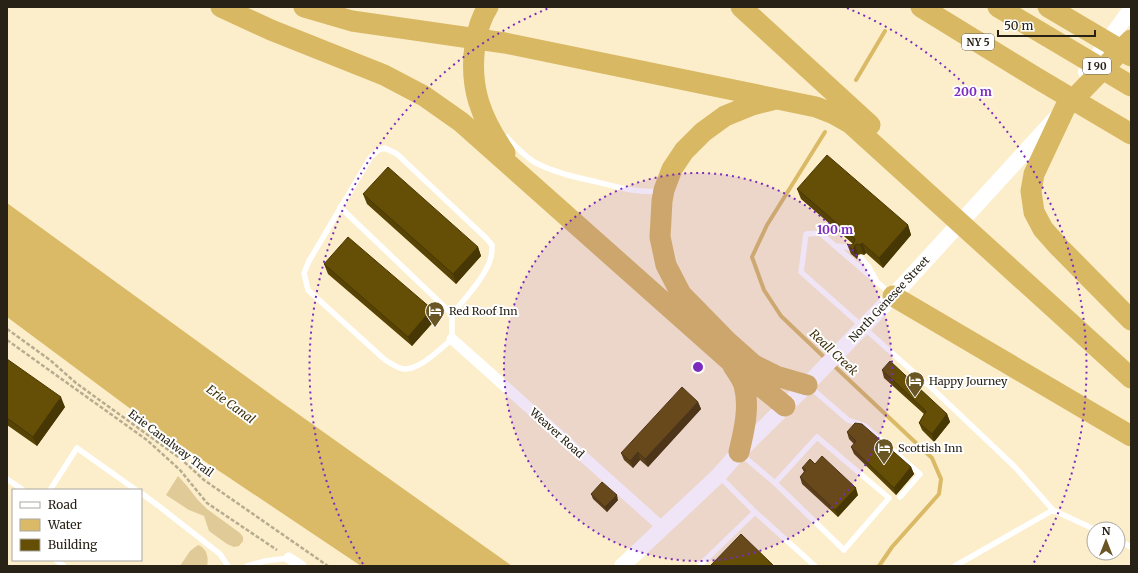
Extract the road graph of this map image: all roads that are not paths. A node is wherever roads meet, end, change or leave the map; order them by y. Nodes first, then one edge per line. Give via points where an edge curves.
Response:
1 (221, 7) edge
2 (304, 7) edge
3 (488, 7) edge
4 (741, 7) edge
5 (921, 7) edge
6 (998, 7) edge
7 (1048, 7) edge
8 (1131, 9) edge
9 (1131, 40) edge
10 (1131, 56) edge
11 (474, 84) junction
12 (1131, 86) edge
13 (775, 100) junction
14 (1065, 108) junction
15 (488, 112) dead end
16 (1050, 124) junction
17 (501, 130) dead end
18 (1131, 134) edge
19 (523, 178) junction
20 (664, 190) junction
21 (940, 196) junction
22 (340, 207) junction
23 (992, 244) junction
24 (835, 246) junction
25 (854, 250) edge
26 (861, 258) edge
27 (877, 282) junction
28 (893, 296) junction
29 (452, 314) junction
30 (1131, 320) edge
31 (862, 328) junction
32 (452, 339) junction
33 (731, 362) junction
34 (1131, 363) edge
35 (813, 378) junction
36 (1131, 378) edge
37 (785, 406) junction
38 (1131, 436) edge
39 (739, 452) junction
40 (719, 475) junction
41 (7, 479) edge
42 (774, 483) junction
43 (22, 489) edge
44 (51, 489) edge
45 (135, 489) edge
46 (142, 494) edge
47 (900, 497) dead end
48 (1053, 510) junction
49 (755, 512) junction
50 (1086, 525) edge
51 (663, 528) junction
52 (289, 558) joint
53 (228, 566) edge
54 (247, 566) edge
55 (301, 566) edge
56 (622, 566) edge
57 (699, 566) edge
58 (815, 566) edge
59 (955, 566) edge

1 - 19 highway via 384,75 424,96 461,122
2 - 13 highway via 352,21 505,43
3 - 11 highway via 478,29 473,62
4 - 21 highway
5 - 18 highway, NY 5
6 - 12 highway, I 90
7 - 10 highway, I 90
8 - 16 main road
9 - 14 highway, North Genesee Street
11 - 15 lane
11 - 19 highway via 482,113
13 - 20 highway via 752,105 725,116 703,132 684,151 672,169
13 - 21 highway via 816,107 850,123
14 - 16 main road, North Genesee Street
14 - 30 highway via 1034,174 1031,191 1034,212 1043,229 1059,247
16 - 28 main road, North Genesee Street
17 - 20 lane via 510,142 533,161 562,174 630,190
19 - 33 highway
20 - 35 highway via 660,237 666,265 681,294 754,365 776,376
21 - 23 highway
22 - 29 lane
22 - 29 lane via 370,158 378,150 385,148 397,154 486,238 492,245 491,258 469,295
22 - 32 lane via 306,267 304,273 308,290 396,367 414,367
23 - 34 highway
23 - 36 highway
24 - 25 lane
24 - 27 lane
24 - 31 lane via 820,233 806,234 801,272
26 - 27 lane
27 - 28 lane
28 - 31 main road, North Genesee Street
28 - 38 highway
29 - 32 lane
31 - 35 main road, North Genesee Street
31 - 48 lane via 936,392 1015,467
32 - 51 street, Weaver Road
33 - 37 highway
33 - 39 highway via 744,385 746,403
35 - 37 main road, North Genesee Street
35 - 47 lane via 848,420 865,426 920,474
37 - 39 main road, North Genesee Street
39 - 40 main road, North Genesee Street
39 - 42 lane
40 - 49 lane
40 - 51 main road, North Genesee Street
41 - 43 lane
42 - 42 lane via 844,550 889,498 817,437
44 - 45 lane via 77,448
46 - 53 lane via 220,554
48 - 50 lane
48 - 59 lane
49 - 57 lane
49 - 58 lane
51 - 56 main road, North Genesee Street
52 - 54 lane
52 - 55 street

